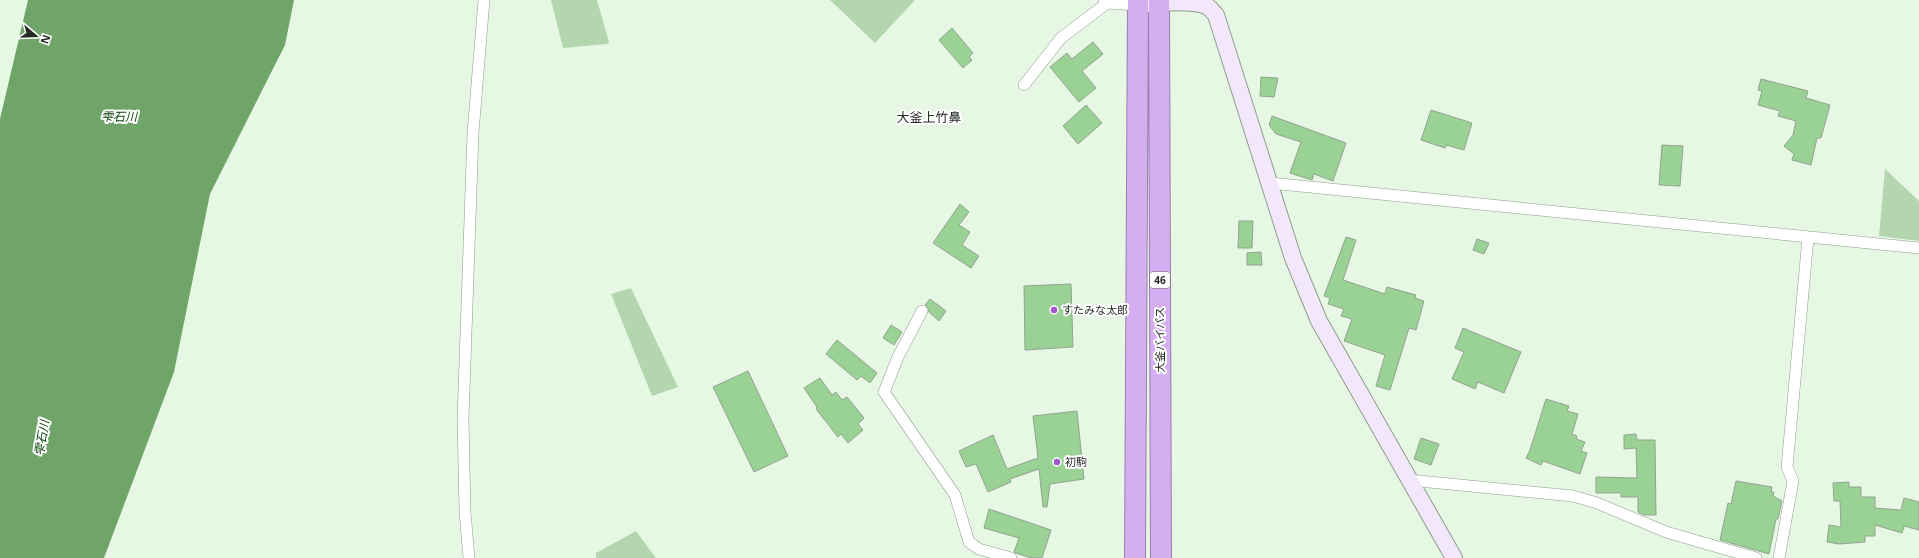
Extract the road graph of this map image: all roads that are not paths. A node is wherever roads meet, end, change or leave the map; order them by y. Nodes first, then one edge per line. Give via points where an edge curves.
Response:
1 (484, 0) edge
2 (1106, 1) edge
3 (1159, 1) edge
4 (1138, 2) edge
5 (1209, 3) edge
6 (1024, 85) dead end
7 (1270, 183) junction
8 (1808, 238) junction
9 (1919, 248) edge
10 (922, 311) dead end
11 (1410, 480) junction
12 (469, 558) edge
13 (1011, 558) edge
14 (1134, 558) edge
15 (1161, 558) edge
16 (1454, 558) edge
17 (1756, 558) edge
18 (1779, 558) edge

1 - 12 street via 473,133 463,418 465,512
2 - 4 street
2 - 6 street via 1061,38
3 - 4 street
3 - 5 street
3 - 15 highway, 大釜バイパス / 46
4 - 14 highway, 46
5 - 7 street via 1216,15
7 - 8 street
7 - 11 street via 1293,258 1319,321
8 - 9 street
8 - 18 street via 1787,467 1793,481
10 - 13 street via 898,357 884,392 955,495 969,542 979,549
11 - 16 street
11 - 17 street via 1573,496 1598,503 1666,532

